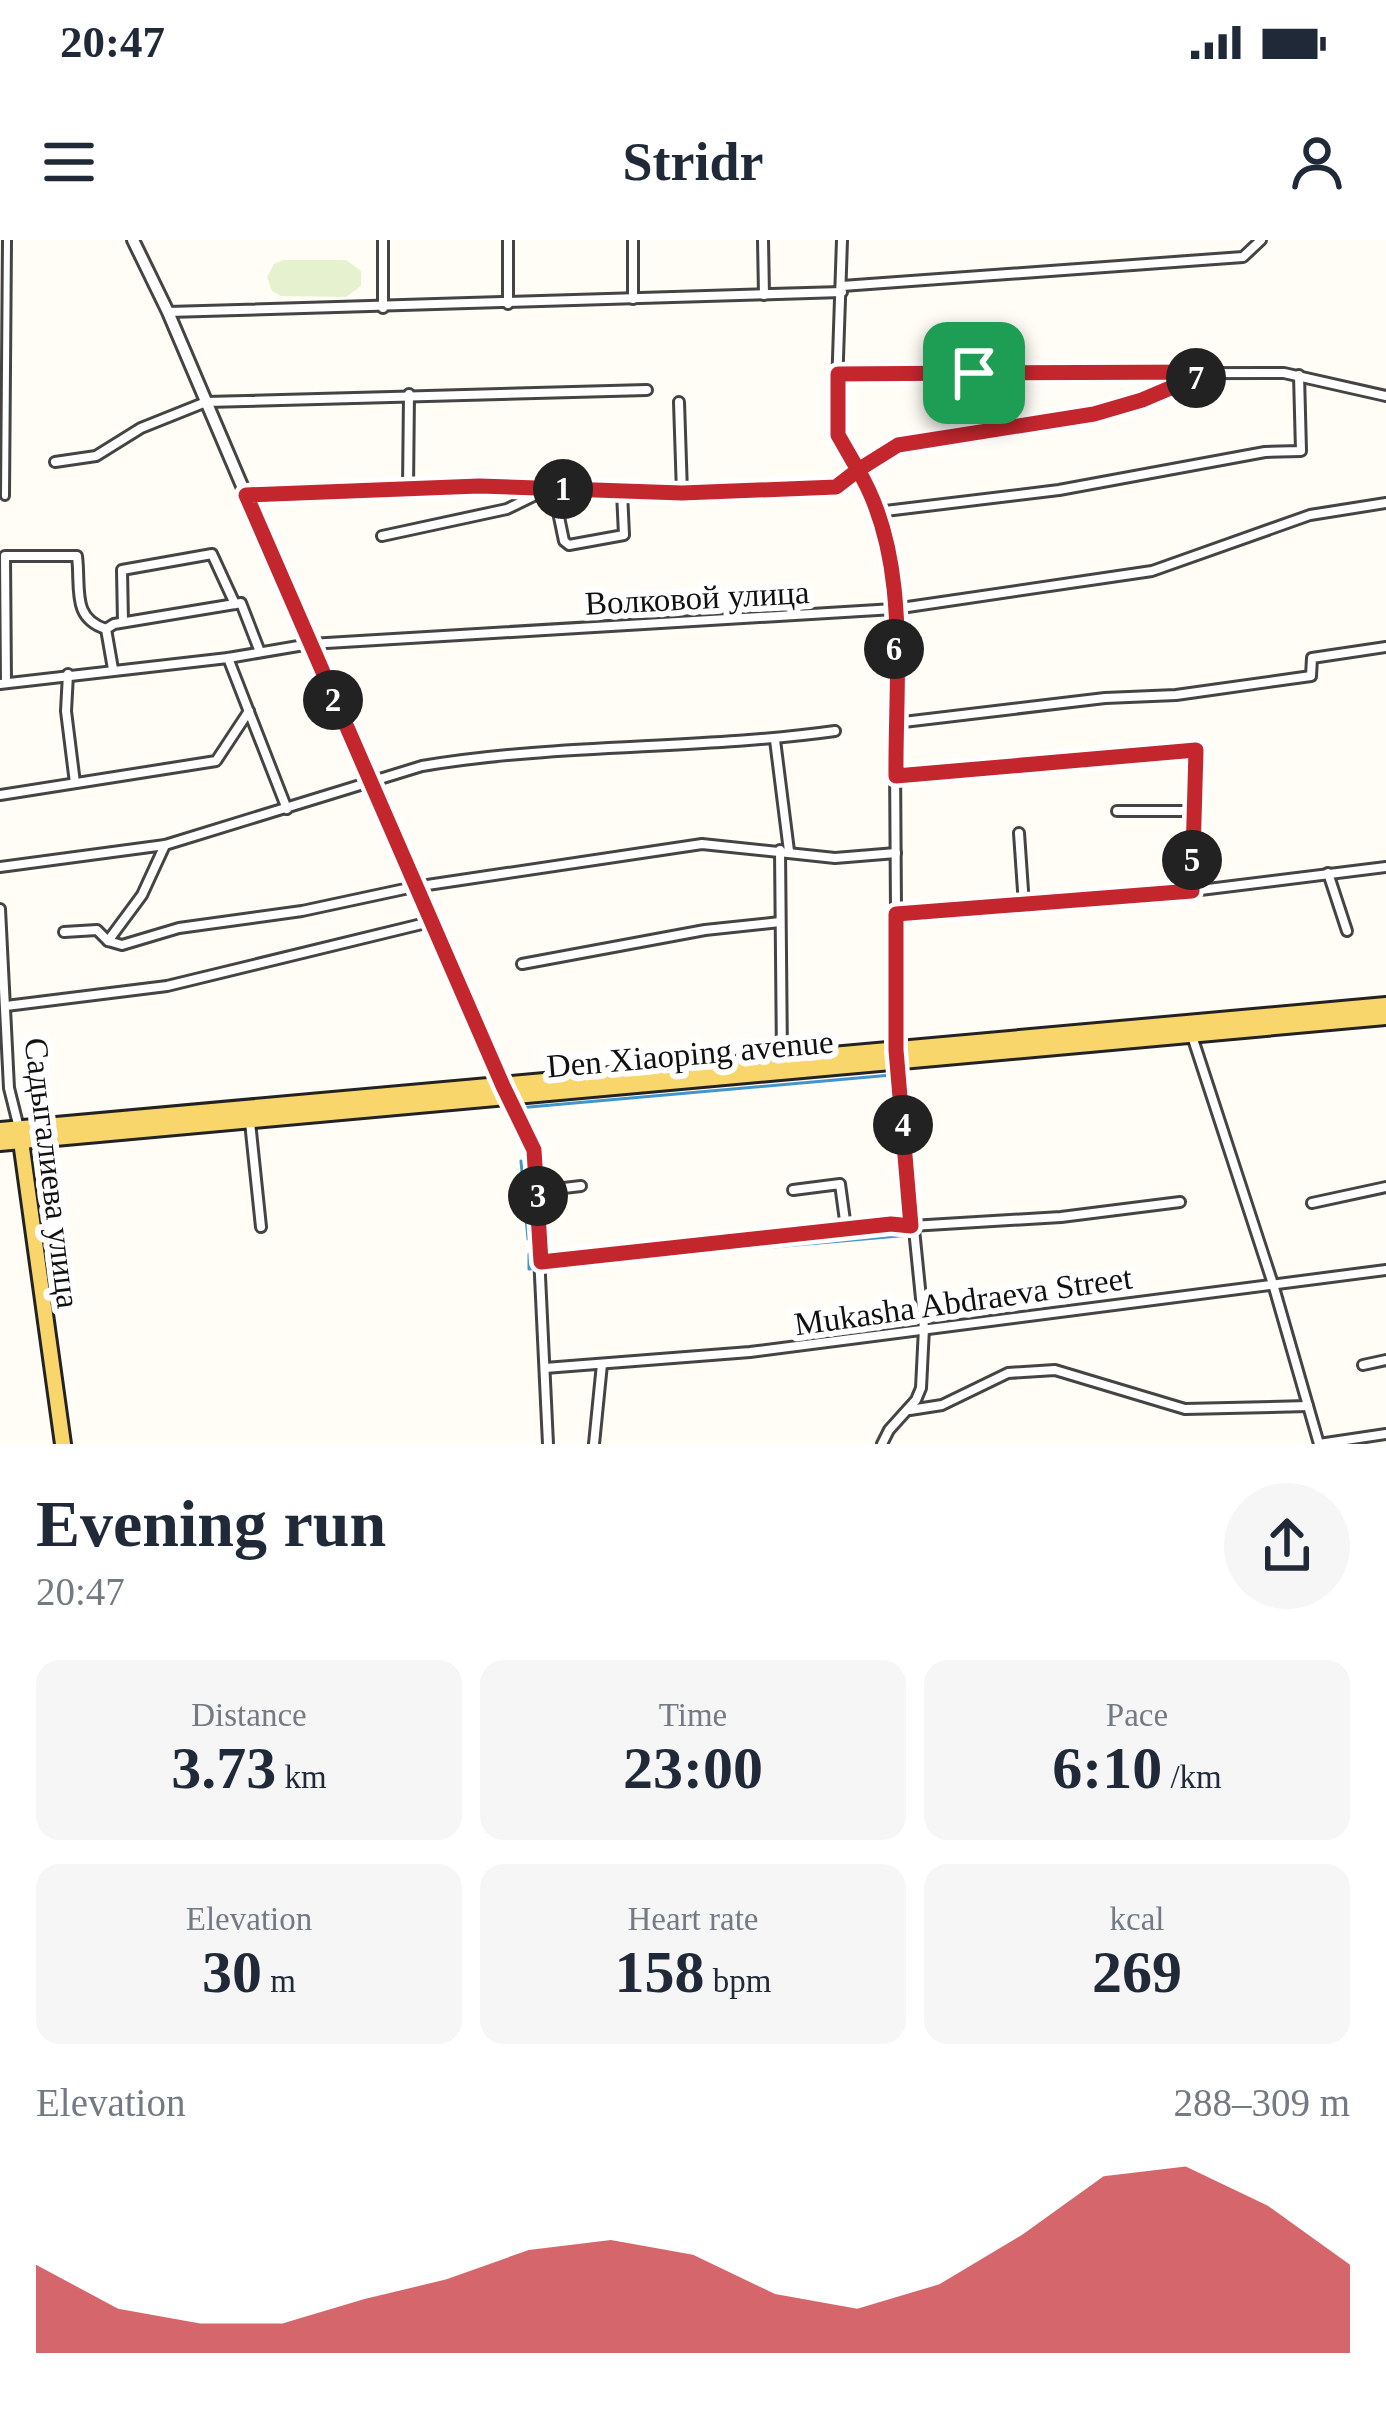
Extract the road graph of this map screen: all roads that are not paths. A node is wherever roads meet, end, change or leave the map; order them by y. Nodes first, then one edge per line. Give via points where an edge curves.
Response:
1 (7, 240) edge
2 (133, 240) edge
3 (382, 240) edge
4 (508, 240) edge
5 (633, 240) edge
6 (763, 240) edge
7 (842, 240) edge
8 (1262, 240) edge
9 (842, 289) junction
10 (764, 296) junction
11 (633, 299) junction
12 (508, 304) junction
13 (383, 308) junction
14 (168, 312) junction
15 (1208, 372) junction
16 (838, 374) junction
17 (1299, 375) junction
18 (647, 390) dead end
19 (409, 394) junction
20 (1386, 396) edge
21 (206, 402) junction
22 (679, 403) dead end
23 (56, 462) dead end
24 (858, 470) junction
25 (408, 488) junction
26 (551, 488) junction
27 (622, 492) junction
28 (682, 493) junction
29 (246, 495) junction
30 (5, 496) dead end
31 (1386, 503) edge
32 (877, 512) junction
33 (382, 536) dead end
34 (235, 604) junction
35 (894, 609) junction
36 (123, 622) junction
37 (106, 629) junction
38 (310, 644) junction
39 (1386, 647) edge
40 (260, 652) junction
41 (228, 658) junction
42 (113, 669) junction
43 (68, 674) junction
44 (3, 683) edge
45 (249, 711) junction
46 (895, 723) junction
47 (835, 731) dead end
48 (776, 740) junction
49 (896, 776) junction
50 (368, 782) junction
51 (75, 783) junction
52 (0, 795) edge
53 (287, 809) junction
54 (1117, 811) dead end
55 (1193, 811) junction
56 (1019, 833) dead end
57 (165, 845) junction
58 (784, 851) junction
59 (896, 853) junction
60 (0, 867) edge
61 (1386, 867) edge
62 (1328, 873) junction
63 (415, 887) junction
64 (1192, 891) junction
65 (1024, 905) junction
66 (0, 909) edge
67 (896, 914) junction
68 (430, 922) junction
69 (780, 922) junction
70 (1347, 931) dead end
71 (64, 932) dead end
72 (108, 941) junction
73 (522, 964) dead end
74 (1386, 1005) edge
75 (6, 1006) junction
76 (1386, 1016) edge
77 (1191, 1029) junction
78 (897, 1056) junction
79 (782, 1060) junction
80 (692, 1073) junction
81 (4, 1089) edge
82 (506, 1091) junction
83 (250, 1121) junction
84 (0, 1130) edge
85 (20, 1135) junction
86 (0, 1143) edge
87 (581, 1186) dead end
88 (1386, 1187) edge
89 (793, 1190) dead end
90 (538, 1191) junction
91 (1180, 1202) dead end
92 (1312, 1203) dead end
93 (911, 1226) junction
94 (261, 1227) dead end
95 (846, 1228) junction
96 (541, 1262) junction
97 (1386, 1270) edge
98 (1273, 1283) junction
99 (924, 1328) junction
100 (1386, 1360) edge
101 (602, 1364) junction
102 (1364, 1365) dead end
103 (545, 1368) junction
104 (1308, 1406) junction
105 (907, 1410) junction
106 (1386, 1434) edge
107 (63, 1444) edge
108 (548, 1444) edge
109 (594, 1444) edge
110 (882, 1444) edge
111 (1319, 1444) edge

1 - 30 street
2 - 14 street
3 - 13 street
4 - 12 street
5 - 11 street
6 - 10 street
7 - 9 street
8 - 9 street via 1243,257
9 - 10 street
9 - 16 street
10 - 11 street
11 - 12 street
12 - 13 street
13 - 14 street
14 - 21 street
15 - 16 street
15 - 17 street
15 - 24 street via 1094,414 898,445
16 - 24 street via 838,435
17 - 20 street
17 - 32 street via 1301,452
18 - 19 street
19 - 21 street
19 - 25 street
21 - 23 street via 96,456
21 - 29 street
22 - 28 street
24 - 28 street via 836,487
24 - 32 street
25 - 26 street
25 - 29 street
26 - 27 street
26 - 27 street via 569,545 624,535
26 - 33 street via 507,509
27 - 28 street
29 - 38 street
31 - 35 street, Волковой улица via 1310,515 1152,571
32 - 35 street
34 - 36 street
34 - 36 street via 212,554 122,570
34 - 40 street via 247,612
35 - 38 street, Волковой улица
35 - 46 street
36 - 37 street
37 - 42 street
37 - 44 street via 82,614 77,556 5,556
38 - 40 street, Волковой улица
38 - 50 street
39 - 46 street via 1312,658 1311,676
40 - 41 street, Волковой улица
41 - 42 street, Волковой улица
41 - 45 street
42 - 43 street, Волковой улица
43 - 44 street, Волковой улица
43 - 51 street
45 - 51 street via 216,761
45 - 53 street
46 - 49 street
47 - 48 street
48 - 50 street via 512,752
48 - 58 street
49 - 55 street via 1196,750
49 - 59 street
50 - 53 street
50 - 63 street
51 - 52 street
53 - 57 street
54 - 55 street
55 - 64 street
56 - 65 street
57 - 60 street
57 - 72 street
58 - 59 street via 835,858
58 - 63 street via 702,844
58 - 69 street
59 - 67 street
61 - 62 street
62 - 64 street
62 - 70 street
63 - 68 street
63 - 72 street via 122,945
64 - 65 street
65 - 67 street
66 - 75 street, Садыгалиева улица
67 - 78 street
68 - 75 street via 167,986
68 - 82 street
69 - 73 street
69 - 79 street
71 - 72 street via 97,930
74 - 77 main road, Den Xiaoping avenue
75 - 81 street, Садыгалиева улица
76 - 77 main road, Den Xiaoping avenue
77 - 78 main road, Den Xiaoping avenue
77 - 98 street
78 - 79 main road, Den Xiaoping avenue
78 - 80 main road, Den Xiaoping avenue
78 - 93 street
79 - 80 main road, Den Xiaoping avenue
80 - 82 main road, Den Xiaoping avenue
81 - 85 street, Садыгалиева улица
82 - 83 main road, Den Xiaoping avenue
82 - 85 main road, Den Xiaoping avenue
82 - 90 street via 534,1150
83 - 85 main road, Den Xiaoping avenue
83 - 94 street
84 - 85 main road, Den Xiaoping avenue
85 - 86 main road, Den Xiaoping avenue
85 - 107 main road, Садыгалиева улица
87 - 90 street
88 - 92 street
89 - 95 street via 840,1184
90 - 96 street
91 - 93 street
93 - 95 street
93 - 99 street
95 - 96 street
96 - 103 street
97 - 98 street, Mukasha Abdraeva Street
98 - 99 street, Mukasha Abdraeva Street
98 - 104 street
99 - 101 street, Mukasha Abdraeva Street
99 - 105 street via 921,1388
100 - 102 street
101 - 103 street, Mukasha Abdraeva Street
101 - 109 street
103 - 108 street
104 - 105 street via 1185,1408 1055,1370 1008,1373 942,1405
104 - 111 street
105 - 110 street
106 - 111 street

